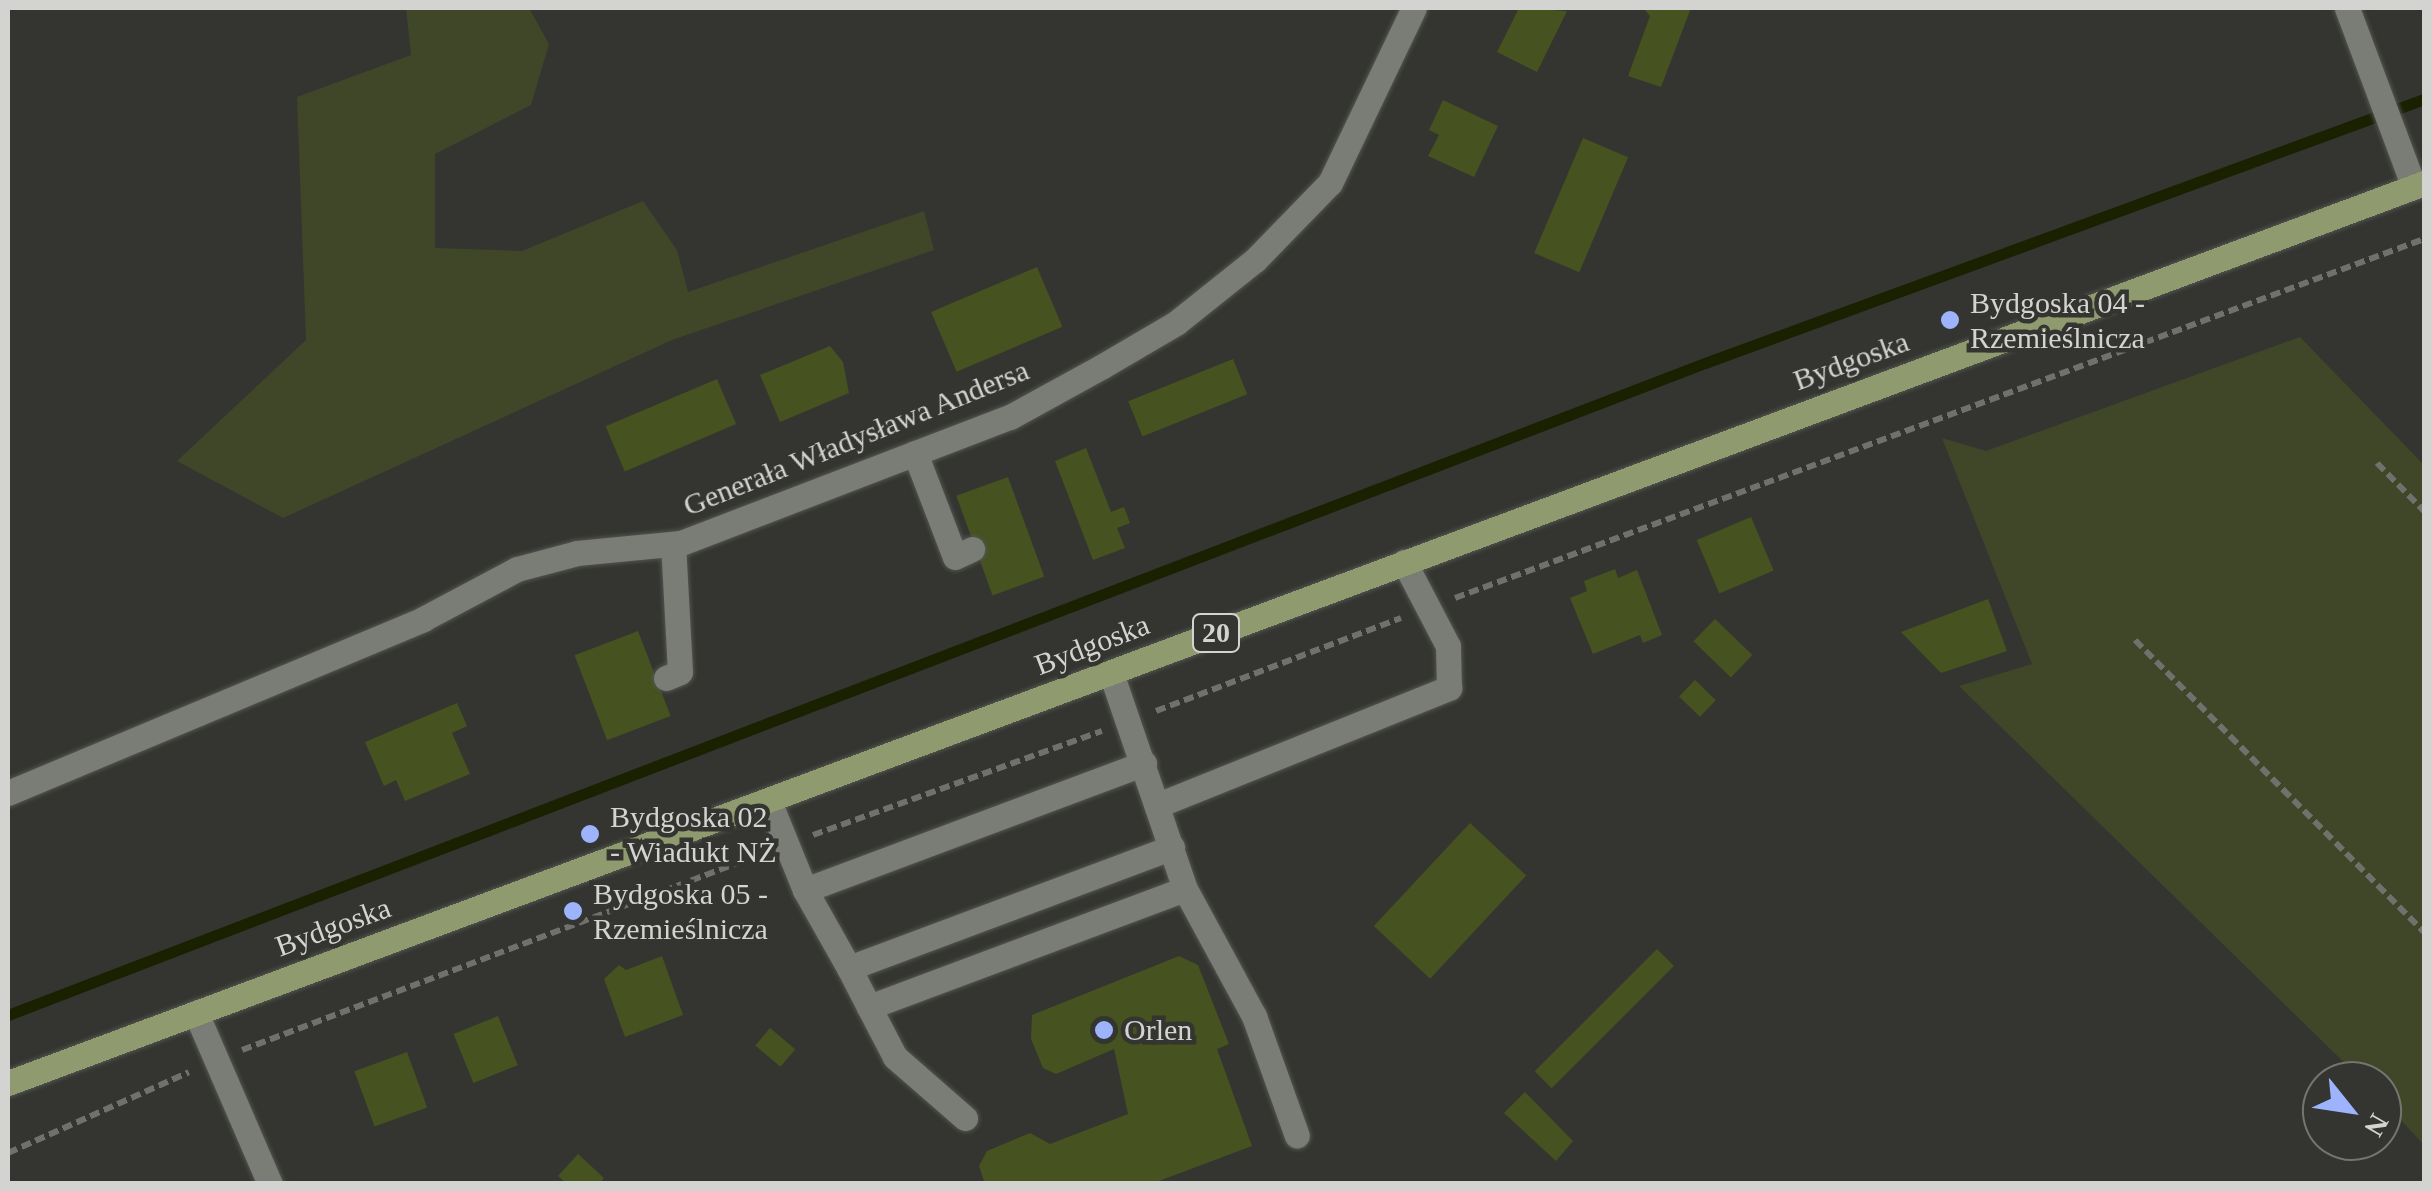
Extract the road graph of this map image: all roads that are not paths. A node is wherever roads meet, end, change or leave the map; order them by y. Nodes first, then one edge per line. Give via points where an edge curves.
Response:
1 (1414, 8) edge
2 (2347, 8) edge
3 (2419, 185) edge
4 (915, 453) junction
5 (673, 544) junction
6 (972, 549) dead end
7 (1404, 562) junction
8 (1111, 672) junction
9 (666, 678) dead end
10 (1144, 762) junction
11 (8, 793) edge
12 (768, 801) junction
13 (1158, 805) junction
14 (1172, 847) junction
15 (1185, 888) junction
16 (805, 890) junction
17 (849, 968) junction
18 (869, 1007) junction
19 (196, 1013) junction
20 (8, 1083) edge
21 (964, 1118) dead end
22 (1297, 1136) dead end
23 (270, 1184) edge

1 - 4 street, Generała Władysława Andersa via 1330,184 1255,260 1176,323 1102,368 1010,417
2 - 3 street
3 - 7 main road, Bydgoska / 20
4 - 5 street, Generała Władysława Andersa
4 - 6 street via 955,557
5 - 9 street via 680,672
5 - 11 street, Generała Władysława Andersa via 577,553 517,569 406,627
7 - 8 main road, Bydgoska / 20
7 - 13 street via 1448,646 1449,688
8 - 10 street
8 - 12 main road, Bydgoska / 20
10 - 13 street
10 - 16 street
12 - 16 street
12 - 19 main road, Bydgoska / 20
13 - 14 street
14 - 15 street
14 - 17 street
15 - 18 street
15 - 22 street via 1254,1016
16 - 17 street
17 - 18 street
18 - 21 street via 896,1058
19 - 20 main road, Bydgoska / 20
19 - 23 street

